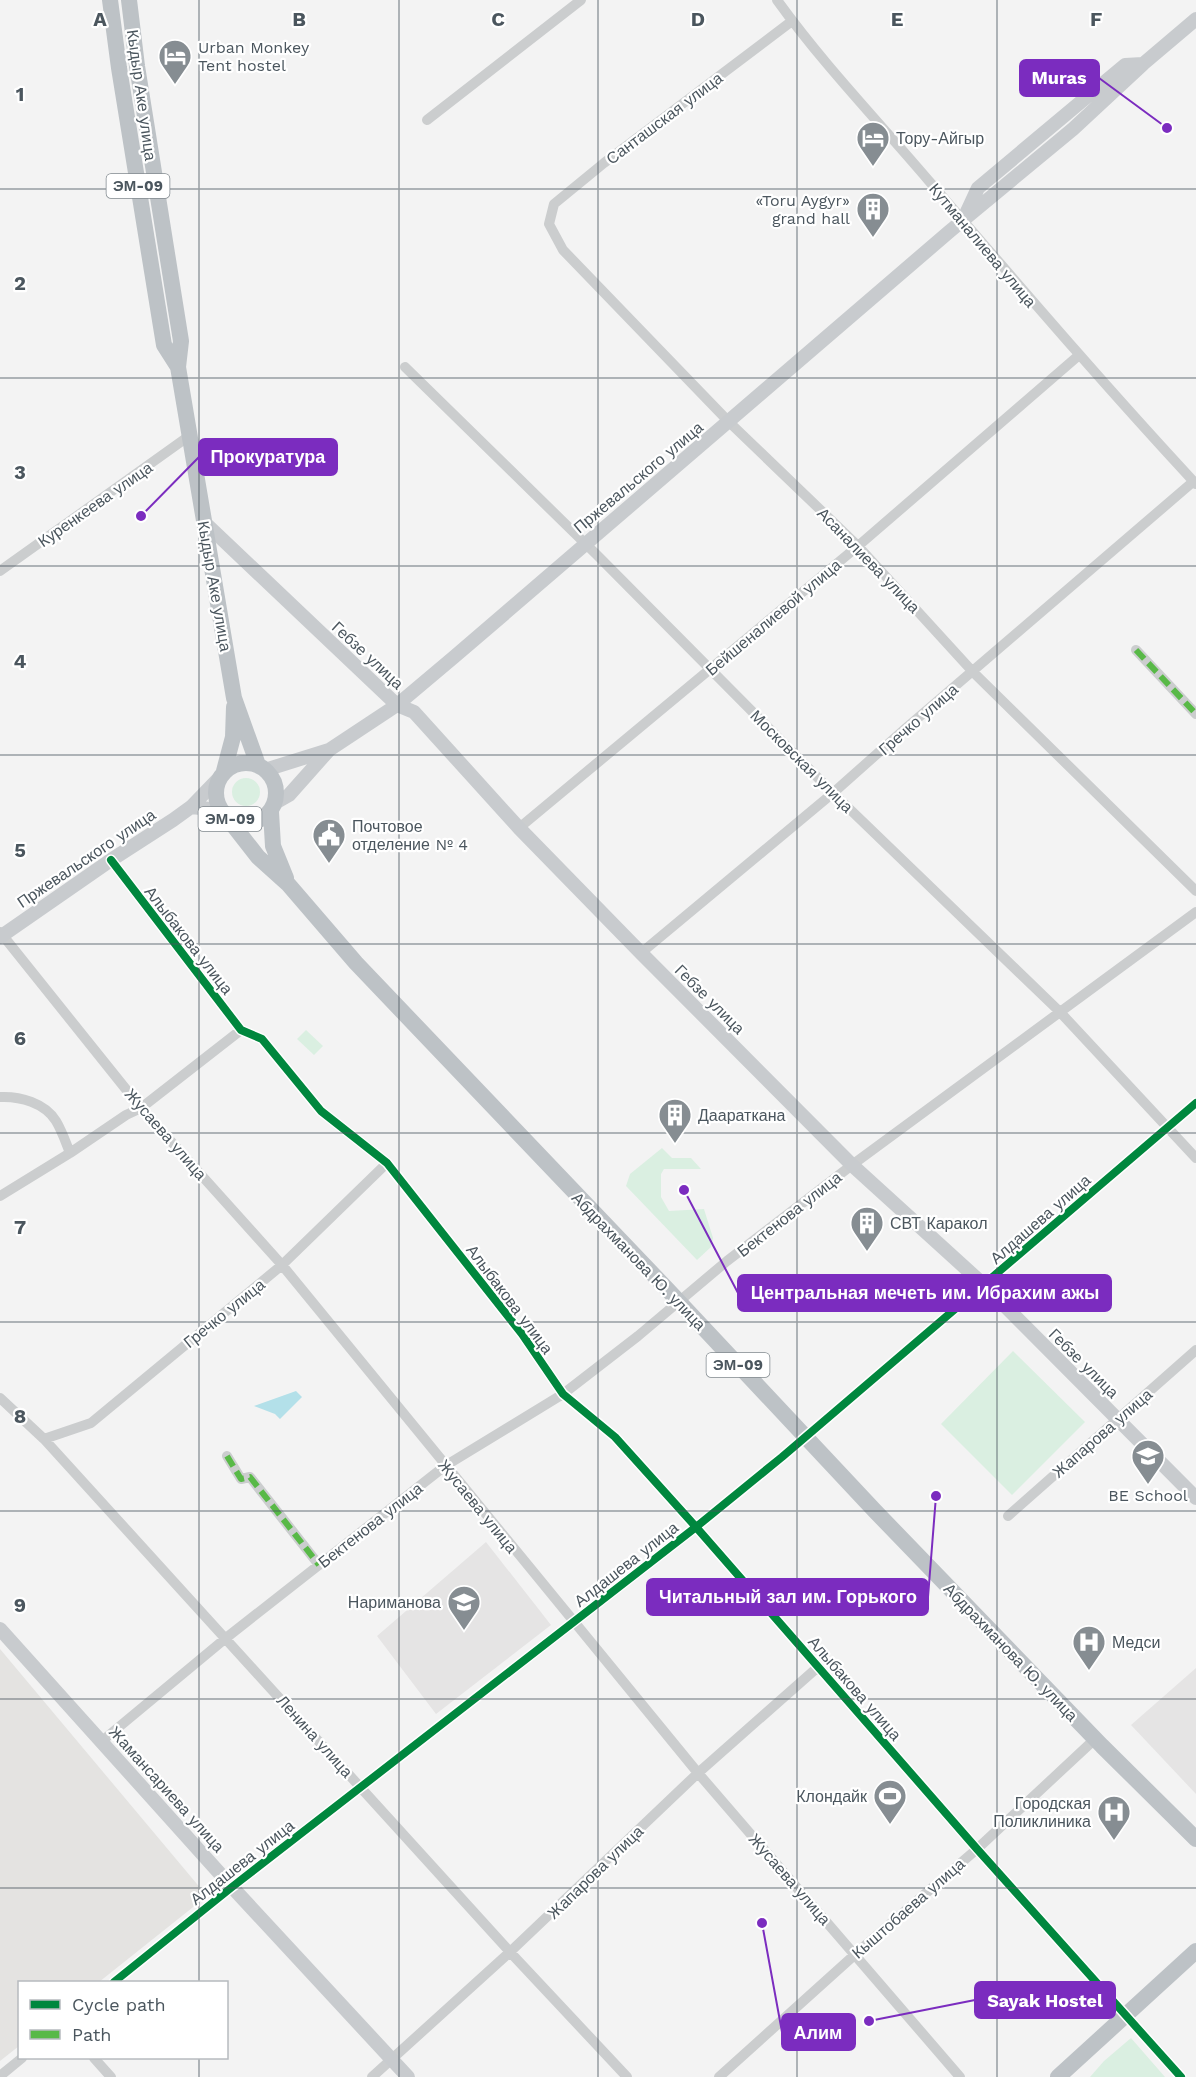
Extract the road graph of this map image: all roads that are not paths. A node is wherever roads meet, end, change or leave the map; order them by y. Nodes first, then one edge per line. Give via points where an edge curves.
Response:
1 (110, 0) edge
2 (129, 0) edge
3 (581, 0) edge
4 (777, 0) edge
5 (1196, 19) edge
6 (792, 21) junction
7 (136, 66) junction
8 (119, 68) junction
9 (427, 120) dead end
10 (963, 220) junction
11 (549, 224) joint
12 (1078, 356) junction
13 (405, 367) dead end
14 (178, 368) junction
15 (729, 422) junction
16 (189, 436) junction
17 (1195, 483) edge
18 (204, 522) junction
19 (585, 544) junction
20 (858, 546) junction
21 (0, 571) edge
22 (1136, 650) dead end
23 (710, 669) junction
24 (973, 672) junction
25 (234, 698) junction
26 (397, 705) junction
27 (1196, 714) edge
28 (329, 750) junction
29 (262, 767) junction
30 (222, 775) junction
31 (833, 793) junction
32 (191, 807) junction
33 (273, 807) junction
34 (223, 813) junction
35 (519, 828) junction
36 (111, 860) junction
37 (288, 884) junction
38 (1196, 891) edge
39 (1196, 912) edge
40 (1, 935) edge
41 (641, 953) junction
42 (1059, 1011) junction
43 (241, 1030) junction
44 (0, 1097) edge
45 (1196, 1103) edge
46 (141, 1108) junction
47 (1166, 1128) junction
48 (70, 1153) junction
49 (1196, 1158) edge
50 (387, 1163) junction
51 (852, 1165) junction
52 (0, 1196) edge
53 (282, 1265) junction
54 (984, 1285) junction
55 (678, 1301) junction
56 (1196, 1350) edge
57 (563, 1394) junction
58 (1, 1400) edge
59 (1117, 1420) junction
60 (805, 1437) junction
61 (44, 1439) junction
62 (227, 1456) dead end
63 (445, 1466) junction
64 (1196, 1498) edge
65 (1008, 1516) dead end
66 (696, 1527) junction
67 (319, 1565) junction
68 (573, 1623) junction
69 (0, 1629) edge
70 (226, 1638) junction
71 (818, 1667) junction
72 (1095, 1739) junction
73 (102, 1742) junction
74 (698, 1773) junction
75 (361, 1787) junction
76 (1196, 1839) edge
77 (977, 1849) junction
78 (232, 1887) junction
79 (1196, 1950) edge
80 (510, 1952) junction
81 (855, 1954) junction
82 (116, 1981) edge
83 (1126, 2015) junction
84 (21, 2059) edge
85 (95, 2059) edge
86 (392, 2060) junction
87 (0, 2076) edge
88 (111, 2077) edge
89 (372, 2077) edge
90 (408, 2077) edge
91 (627, 2077) edge
92 (719, 2077) edge
93 (960, 2077) edge
94 (1058, 2077) edge
95 (1181, 2077) edge

1 - 8 highway, Кыдыр Аке улица / ЭМ-09
2 - 7 highway, Кыдыр Аке улица / ЭМ-09
3 - 9 street
4 - 6 street, Кутманалиева улица
5 - 10 main road, Пржевальского улица
6 - 10 street, Кутманалиева улица
6 - 11 street, Санташская улица via 554,204
7 - 8 highway
7 - 14 highway, Кыдыр Аке улица / ЭМ-09 via 181,341
8 - 14 highway, Кыдыр Аке улица / ЭМ-09 via 164,345
10 - 12 street, Кутманалиева улица
10 - 15 main road, Пржевальского улица
11 - 15 street, Асаналиева улица via 563,250
12 - 17 street, Кутманалиева улица
12 - 20 street, Бейшеналиевой улица
13 - 19 street, Московская улица
14 - 16 highway, Кыдыр Аке улица / ЭМ-09
15 - 19 main road, Пржевальского улица
15 - 20 street, Асаналиева улица
16 - 18 highway, Кыдыр Аке улица / ЭМ-09
16 - 21 street, Куренкеева улица
17 - 24 street, Гречко улица
18 - 25 highway, Кыдыр Аке улица / ЭМ-09
18 - 26 main road, Гебзе улица
19 - 23 street, Московская улица
19 - 26 main road, Пржевальского улица
20 - 23 street, Бейшеналиевой улица
20 - 24 street, Асаналиева улица
22 - 27 street
23 - 31 street, Московская улица
23 - 35 street, Бейшеналиевой улица
24 - 31 street, Гречко улица
24 - 38 street, Асаналиева улица
25 - 29 highway, Кыдыр Аке улица / ЭМ-09
25 - 30 highway, Кыдыр Аке улица / ЭМ-09 via 233,737
26 - 28 main road, Пржевальского улица
26 - 35 main road, Гебзе улица via 414,712
28 - 29 main road, Пржевальского улица
28 - 33 main road, Пржевальского улица via 289,795
29 - 30 highway via 240,763
29 - 33 highway, ЭМ-09 via 275,785
30 - 32 main road, Пржевальского улица
30 - 34 highway, ЭМ-09 via 215,795
31 - 41 street, Гречко улица
31 - 42 street, Московская улица
32 - 34 main road
32 - 36 main road, Пржевальского улица
33 - 34 highway, ЭМ-09 via 264,818 248,824
33 - 37 highway, Абдрахманова Ю. улица / ЭМ-09 via 273,846
34 - 37 highway, Абдрахманова Ю. улица / ЭМ-09 via 258,857
35 - 41 main road, Гебзе улица
36 - 40 main road, Пржевальского улица
36 - 43 street, Алыбакова улица
37 - 55 highway, Абдрахманова Ю. улица / ЭМ-09 via 356,963
39 - 42 street, Бектенова улица
40 - 46 street, Жусаева улица
41 - 51 main road, Гебзе улица
42 - 47 street, Московская улица
42 - 51 street, Бектенова улица
43 - 46 street
43 - 50 street, Алыбакова улица via 262,1039 321,1111
44 - 48 street via 12,1096 40,1105 56,1120
45 - 47 street, Алдашева улица
46 - 48 street
46 - 53 street, Жусаева улица
47 - 49 street, Московская улица
47 - 54 street, Алдашева улица
48 - 52 street
50 - 53 street, Гречко улица
50 - 57 street, Алыбакова улица via 522,1334
51 - 54 main road, Гебзе улица
51 - 55 street, Бектенова улица
53 - 61 street, Гречко улица via 91,1423
53 - 63 street, Жусаева улица
54 - 59 main road, Гебзе улица
54 - 60 street, Алдашева улица
55 - 57 street, Бектенова улица
55 - 60 highway, Абдрахманова Ю. улица / ЭМ-09
56 - 59 street, Жапарова улица
57 - 63 street, Бектенова улица
57 - 66 street, Алыбакова улица via 615,1437
58 - 61 street, Ленина улица
59 - 64 main road, Гебзе улица
59 - 65 street, Жапарова улица
60 - 66 street, Алдашева улица
60 - 72 highway, Абдрахманова Ю. улица / ЭМ-09
61 - 70 street, Ленина улица
62 - 67 street via 241,1479 250,1477
63 - 67 street, Бектенова улица
63 - 68 street, Жусаева улица
66 - 68 street, Алдашева улица
66 - 71 street, Алыбакова улица
67 - 70 street, Бектенова улица
68 - 74 street, Жусаева улица
68 - 75 street, Алдашева улица
69 - 73 main road, Жамансариева улица
70 - 73 street, Бектенова улица
70 - 75 street, Ленина улица
71 - 74 street, Жапарова улица
71 - 77 street, Алыбакова улица
72 - 76 highway, Абдрахманова Ю. улица / ЭМ-09
72 - 77 street, Кыштобаева улица
73 - 78 main road, Жамансариева улица
74 - 80 street, Жапарова улица
74 - 81 street, Жусаева улица
75 - 78 street, Алдашева улица
75 - 80 street, Ленина улица
77 - 81 street, Кыштобаева улица
77 - 83 street, Алыбакова улица
78 - 82 street, Алдашева улица
78 - 86 main road, Жамансариева улица
79 - 83 highway
80 - 86 street, Жапарова улица
80 - 91 street, Ленина улица
81 - 92 street, Кыштобаева улица
81 - 93 street, Жусаева улица
83 - 94 highway
83 - 95 street, Алыбакова улица
84 - 87 street
85 - 88 street
86 - 89 street, Жапарова улица
86 - 90 main road, Жамансариева улица

